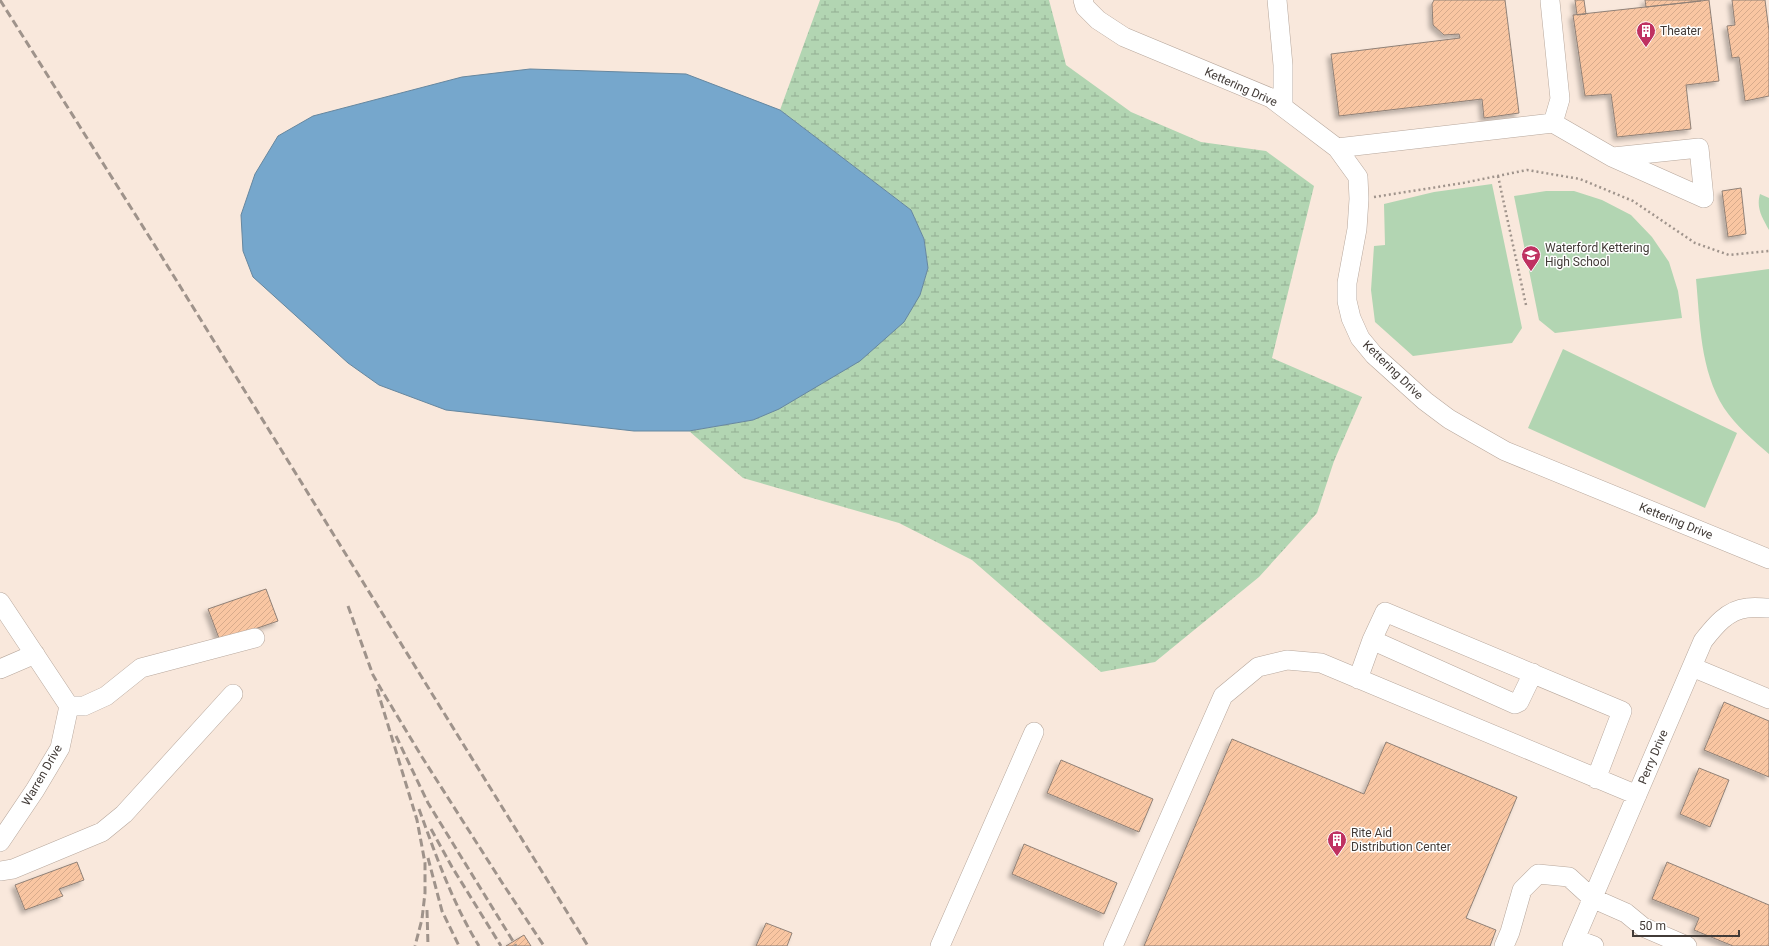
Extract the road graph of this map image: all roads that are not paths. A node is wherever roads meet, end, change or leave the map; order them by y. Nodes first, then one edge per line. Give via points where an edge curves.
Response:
1 (1083, 0) edge
2 (1277, 0) edge
3 (1550, 1) dead end
4 (1283, 106) junction
5 (1553, 123) junction
6 (1338, 148) junction
7 (1612, 157) dead end
8 (1769, 558) edge
9 (0, 602) edge
10 (1769, 608) edge
11 (255, 638) dead end
12 (1372, 640) junction
13 (35, 654) junction
14 (1692, 667) junction
15 (0, 669) edge
16 (1532, 674) junction
17 (1358, 679) junction
18 (232, 694) dead end
19 (1769, 699) edge
20 (69, 706) junction
21 (1034, 732) dead end
22 (1596, 779) junction
23 (1637, 795) junction
24 (0, 842) edge
25 (0, 872) edge
26 (1592, 898) junction
27 (1574, 942) edge
28 (940, 946) edge
29 (1113, 946) edge
30 (1504, 946) edge
31 (1594, 946) edge
32 (1687, 946) edge

1 - 4 street, Kettering Drive via 1085,7 1098,20 1124,36 1271,98
2 - 4 street via 1283,65
3 - 5 street via 1560,99
4 - 6 street, Kettering Drive
5 - 6 street
5 - 7 street
6 - 8 street, Kettering Drive via 1358,178 1357,228 1347,301 1360,338 1398,378 1449,419 1505,450
9 - 13 street
10 - 14 street, Perry Drive via 1746,608 1718,622 1703,641
11 - 20 street via 141,668 106,696 84,706
12 - 16 street via 1385,612
12 - 16 street via 1515,704 1519,702
12 - 17 street
13 - 15 street
13 - 20 street
14 - 19 street
14 - 23 street, Perry Drive
16 - 22 street via 1622,711
17 - 22 street
17 - 29 street via 1321,663 1287,660 1258,667 1223,696
18 - 25 street via 124,814 102,832
20 - 24 street, Warren Drive via 60,748
21 - 28 street
22 - 23 street
23 - 26 street, Perry Drive
26 - 27 street, Perry Drive
26 - 30 street via 1569,877 1538,874 1522,890
26 - 32 street via 1626,913 1643,927
27 - 31 street

